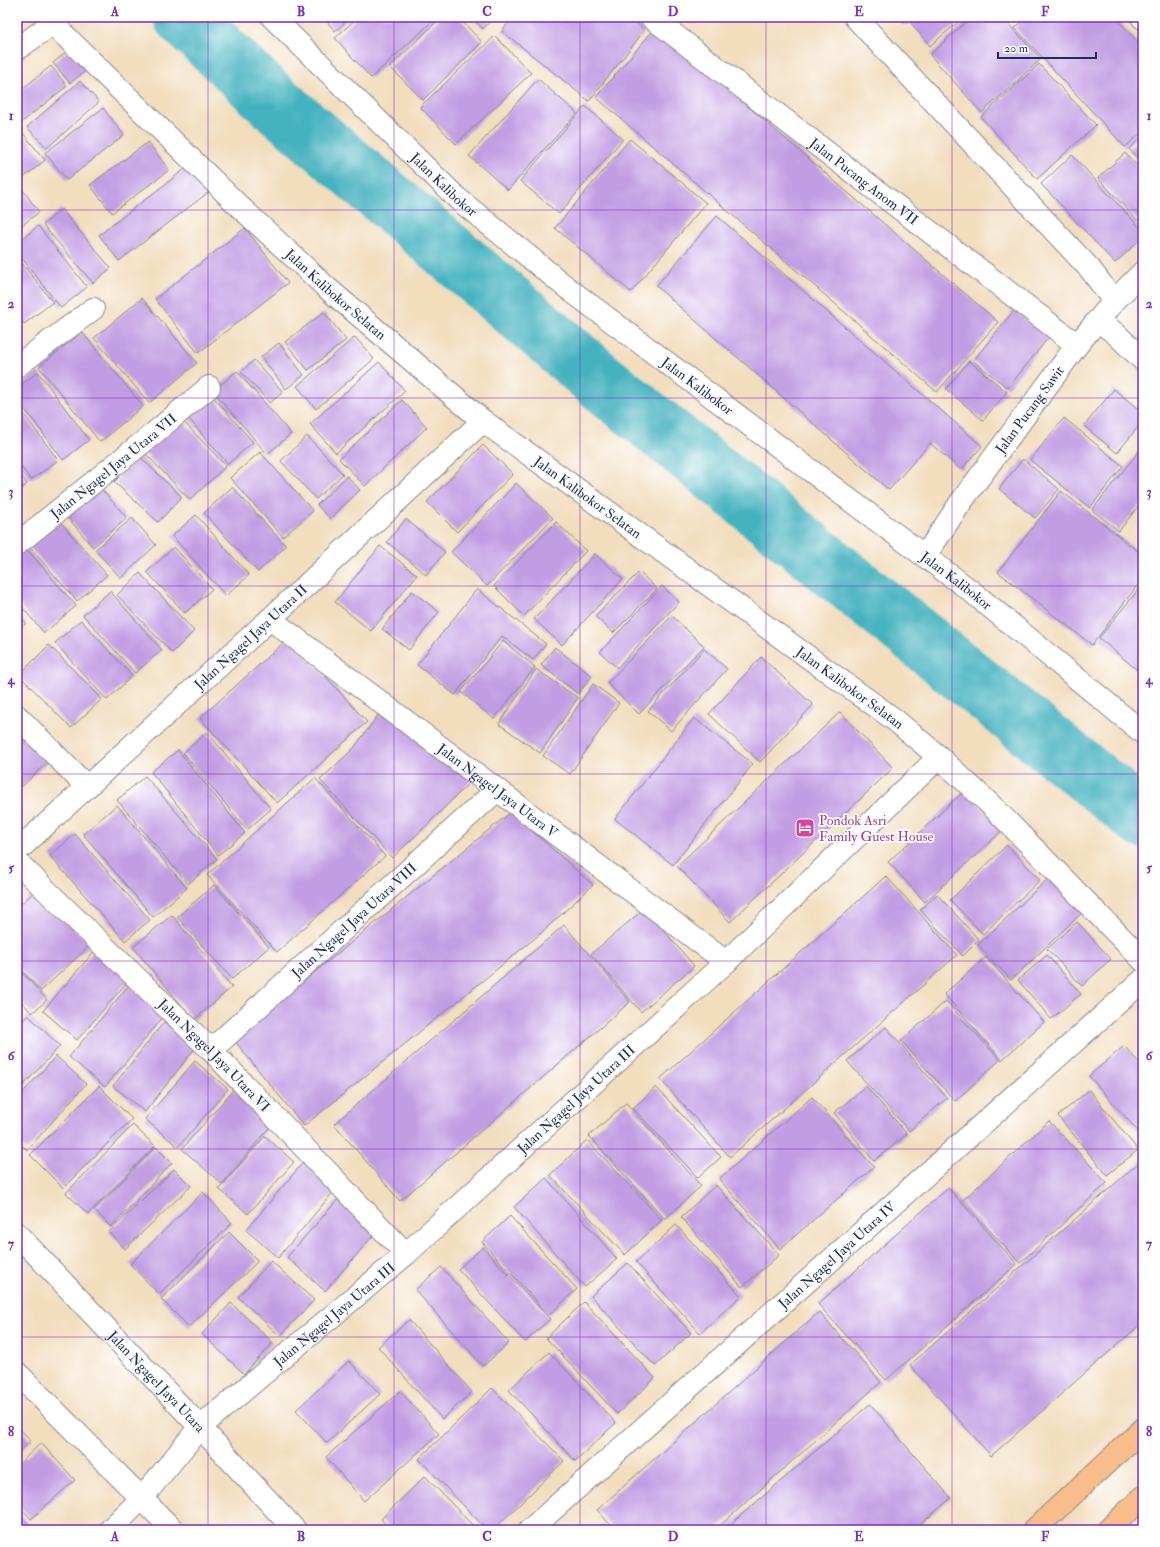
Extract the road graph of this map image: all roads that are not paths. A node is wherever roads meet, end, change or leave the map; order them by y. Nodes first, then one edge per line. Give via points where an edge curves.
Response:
1 (272, 17) edge
2 (651, 17) edge
3 (855, 17) edge
4 (49, 20) edge
5 (17, 49) edge
6 (1143, 272) edge
7 (1114, 301) junction
8 (93, 309) dead end
9 (1098, 320) junction
10 (1077, 345) junction
11 (1143, 360) edge
12 (17, 366) edge
13 (209, 387) dead end
14 (483, 421) junction
15 (17, 544) edge
16 (925, 556) junction
17 (270, 619) junction
18 (17, 716) edge
19 (1143, 733) edge
20 (939, 757) junction
21 (87, 788) junction
22 (498, 790) junction
23 (17, 851) edge
24 (17, 862) edge
25 (1143, 960) edge
26 (726, 962) junction
27 (1143, 980) edge
28 (211, 1050) junction
29 (17, 1234) edge
30 (406, 1254) junction
31 (17, 1373) edge
32 (200, 1427) junction
33 (1143, 1429) edge
34 (1143, 1497) edge
35 (142, 1498) junction
36 (110, 1530) edge
37 (173, 1530) edge
38 (294, 1530) edge
39 (530, 1530) edge
40 (1034, 1530) edge
41 (1108, 1530) edge

1 - 16 street, Jalan Kalibokor via 458,199 572,291
2 - 10 street, Jalan Pucang Anom VII
3 - 7 street via 1090,269
4 - 5 street
4 - 14 street, Jalan Kalibokor Selatan via 239,206 327,288
6 - 7 street, Jalan Pucang Sawit
7 - 9 street, Jalan Pucang Sawit
8 - 12 street
9 - 10 street, Jalan Pucang Sawit
9 - 11 street
10 - 16 street, Jalan Pucang Sawit via 961,502
13 - 15 street, Jalan Ngagel Jaya Utara VII
14 - 17 street, Jalan Ngagel Jaya Utara II
14 - 20 street, Jalan Kalibokor Selatan via 895,720
16 - 19 street, Jalan Kalibokor
17 - 21 street, Jalan Ngagel Jaya Utara II
17 - 22 street, Jalan Ngagel Jaya Utara V
18 - 21 street
20 - 25 street, Jalan Kalibokor Selatan via 994,808
20 - 26 street, Jalan Ngagel Jaya Utara III
21 - 23 street, Jalan Ngagel Jaya Utara II
22 - 26 street, Jalan Ngagel Jaya Utara V
22 - 28 street, Jalan Ngagel Jaya Utara VIII
24 - 28 street, Jalan Ngagel Jaya Utara VI
26 - 30 street, Jalan Ngagel Jaya Utara III
27 - 39 street, Jalan Ngagel Jaya Utara IV
28 - 30 street, Jalan Ngagel Jaya Utara VI
29 - 32 street, Jalan Ngagel Jaya Utara
30 - 32 street, Jalan Ngagel Jaya Utara III
31 - 35 street
32 - 35 street, Jalan Ngagel Jaya Utara III
32 - 38 street, Jalan Ngagel Jaya Utara
33 - 40 main road
34 - 41 main road
35 - 36 street, Jalan Ngagel Jaya Utara III
35 - 37 street

